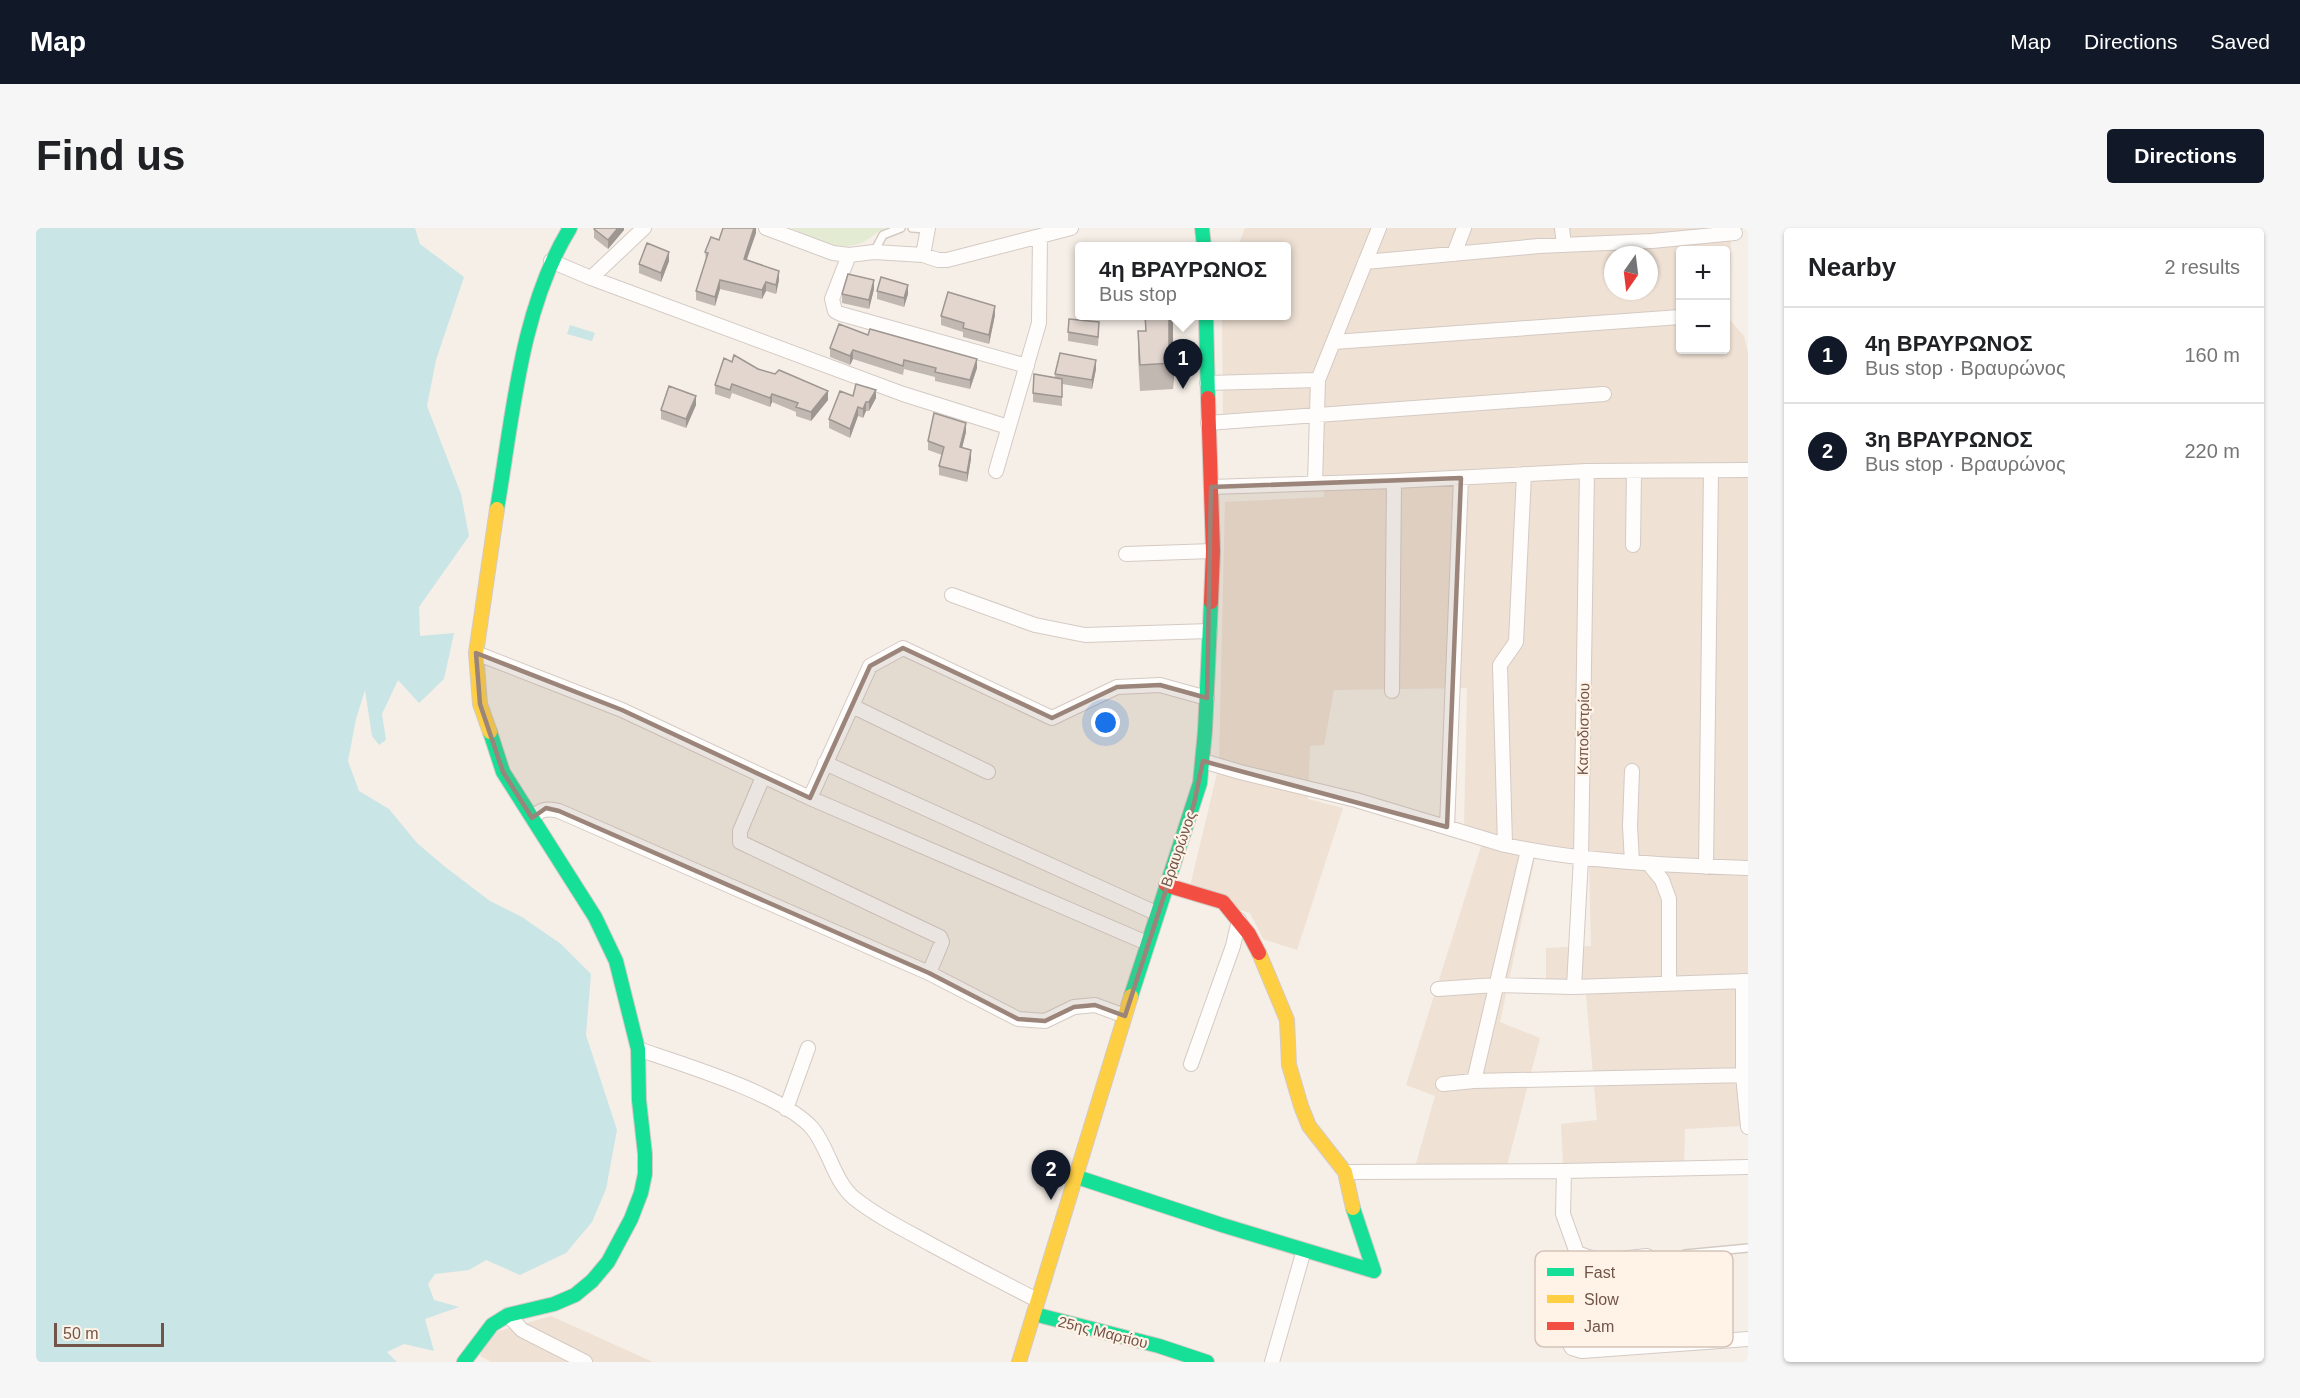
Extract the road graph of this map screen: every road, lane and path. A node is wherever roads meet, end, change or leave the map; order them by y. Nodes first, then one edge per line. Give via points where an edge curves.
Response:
1 (570, 228) edge
2 (644, 228) edge
3 (766, 228) edge
4 (901, 228) edge
5 (912, 228) edge
6 (1071, 228) edge
7 (1379, 228) edge
8 (1464, 228) edge
9 (1562, 228) edge
10 (927, 229) edge
11 (1736, 233) dead end
12 (1652, 234) edge
13 (1040, 236) junction
14 (1564, 245) junction
15 (874, 252) junction
16 (1454, 254) junction
17 (849, 255) junction
18 (923, 255) junction
19 (551, 261) junction
20 (1365, 262) junction
21 (591, 278) junction
22 (1676, 316) edge
23 (1206, 320) edge
24 (1334, 342) junction
25 (1027, 366) junction
26 (1318, 380) junction
27 (1207, 382) junction
28 (1604, 394) dead end
29 (1317, 416) junction
30 (1208, 423) junction
31 (1008, 426) junction
32 (1748, 470) edge
33 (996, 471) dead end
34 (1587, 471) junction
35 (1634, 471) junction
36 (1711, 471) junction
37 (1524, 474) junction
38 (1461, 478) junction
39 (1394, 481) junction
40 (1315, 483) junction
41 (1212, 487) junction
42 (1633, 545) dead end
43 (1213, 551) junction
44 (1126, 554) dead end
45 (951, 595) dead end
46 (1210, 631) junction
47 (476, 653) junction
48 (1392, 691) dead end
49 (1207, 698) junction
50 (852, 706) junction
51 (1203, 761) junction
52 (825, 763) junction
53 (1632, 771) dead end
54 (988, 772) dead end
55 (764, 777) junction
56 (810, 798) junction
57 (532, 818) junction
58 (1447, 827) junction
59 (1505, 845) junction
60 (1528, 850) junction
61 (1581, 858) junction
62 (1632, 862) junction
63 (1649, 864) junction
64 (1706, 867) junction
65 (1748, 868) edge
66 (1166, 885) junction
67 (1156, 913) junction
68 (1239, 920) junction
69 (1147, 943) junction
70 (929, 973) junction
71 (1745, 981) edge
72 (1669, 982) junction
73 (1495, 985) junction
74 (1574, 987) junction
75 (1438, 989) dead end
76 (1125, 1016) junction
77 (808, 1048) dead end
78 (638, 1049) junction
79 (1191, 1064) dead end
80 (1745, 1075) edge
81 (1474, 1081) junction
82 (1443, 1084) dead end
83 (786, 1109) junction
84 (1748, 1127) edge
85 (1748, 1167) edge
86 (1564, 1171) junction
87 (1345, 1172) junction
88 (1074, 1176) junction
89 (1748, 1248) edge
90 (1304, 1250) junction
91 (1576, 1251) edge
92 (1716, 1251) edge
93 (1035, 1307) junction
94 (508, 1315) junction
95 (1748, 1339) edge
96 (1733, 1340) edge
97 (1572, 1347) edge
98 (1637, 1347) edge
99 (464, 1362) edge
100 (585, 1362) edge
101 (1018, 1362) edge
102 (1207, 1362) edge
103 (1272, 1362) edge

1 - 19 street
2 - 21 street
3 - 17 street via 820,249
4 - 15 lane via 883,235
5 - 10 lane
6 - 13 street
7 - 20 street
8 - 16 street
9 - 14 street
10 - 18 street
11 - 12 street
12 - 14 street
13 - 18 street via 947,260
13 - 25 street via 1039,323
14 - 16 street
15 - 17 street
15 - 18 street
16 - 20 street
17 - 25 street via 832,299 835,311
19 - 21 street
19 - 47 street via 527,332 517,381
20 - 24 street
21 - 31 street via 903,394
22 - 24 street
23 - 27 street, Βραυρώνος
24 - 26 street
25 - 31 street
26 - 27 street
26 - 29 street
27 - 30 street, Βραυρώνος
28 - 29 street
29 - 30 street
29 - 40 street
30 - 41 street, Βραυρώνος
31 - 33 street
32 - 36 street
34 - 35 street
34 - 37 street
34 - 61 street, Καποδιστρίου
35 - 36 street
35 - 42 street
36 - 64 street
37 - 38 street
37 - 59 street via 1516,642 1500,665
38 - 39 street
38 - 58 street
39 - 40 street
39 - 48 street
40 - 41 street
41 - 43 street, Βραυρώνος
43 - 44 street
43 - 46 street, Βραυρώνος
45 - 46 street via 1035,625 1084,635
46 - 49 street, Βραυρώνος
47 - 55 street via 622,710
47 - 57 street via 480,704 503,772
49 - 50 street via 1160,685 1117,687 1052,718 903,648 870,666
49 - 51 street, Βραυρώνος
50 - 52 street
50 - 54 street
51 - 58 street
51 - 66 street, Βραυρώνος via 1194,804
52 - 56 street
52 - 67 street
53 - 62 street
55 - 56 street
55 - 70 street via 740,831 740,842 940,937 942,942
56 - 69 street
57 - 70 street via 546,808 559,811
57 - 78 street via 595,917 616,961
58 - 59 street
59 - 60 street
60 - 61 street
60 - 73 street
61 - 62 street
61 - 74 street, Καποδιστρίου
62 - 63 street
63 - 64 street
63 - 72 street via 1662,880 1669,899
64 - 65 street
66 - 67 street, Βραυρώνος
66 - 68 street via 1223,902
67 - 69 street, Βραυρώνος
68 - 79 street
68 - 87 street via 1287,1020 1289,1065 1309,1126
69 - 76 street, Βραυρώνος
70 - 76 street via 1018,1019 1045,1021 1074,1007 1095,1005
71 - 72 street
71 - 80 street
72 - 74 street
73 - 74 street
73 - 75 street
73 - 81 street
76 - 88 street, Βραυρώνος
77 - 83 street
78 - 83 street via 753,1092
78 - 94 street via 645,1174 632,1219 608,1262 575,1295
80 - 81 street
80 - 84 street
81 - 82 street
83 - 93 street via 812,1127 851,1195 877,1216
85 - 86 street
86 - 87 street
86 - 91 street via 1563,1214
87 - 90 street via 1374,1270
88 - 90 street
88 - 93 street, Βραυρώνος
89 - 92 lane
90 - 103 street
93 - 101 street, Βραυρώνος
93 - 102 street, 25ης Μαρτίου
94 - 99 street via 492,1325
94 - 100 street via 522,1330
95 - 96 street
97 - 98 street via 1582,1351

